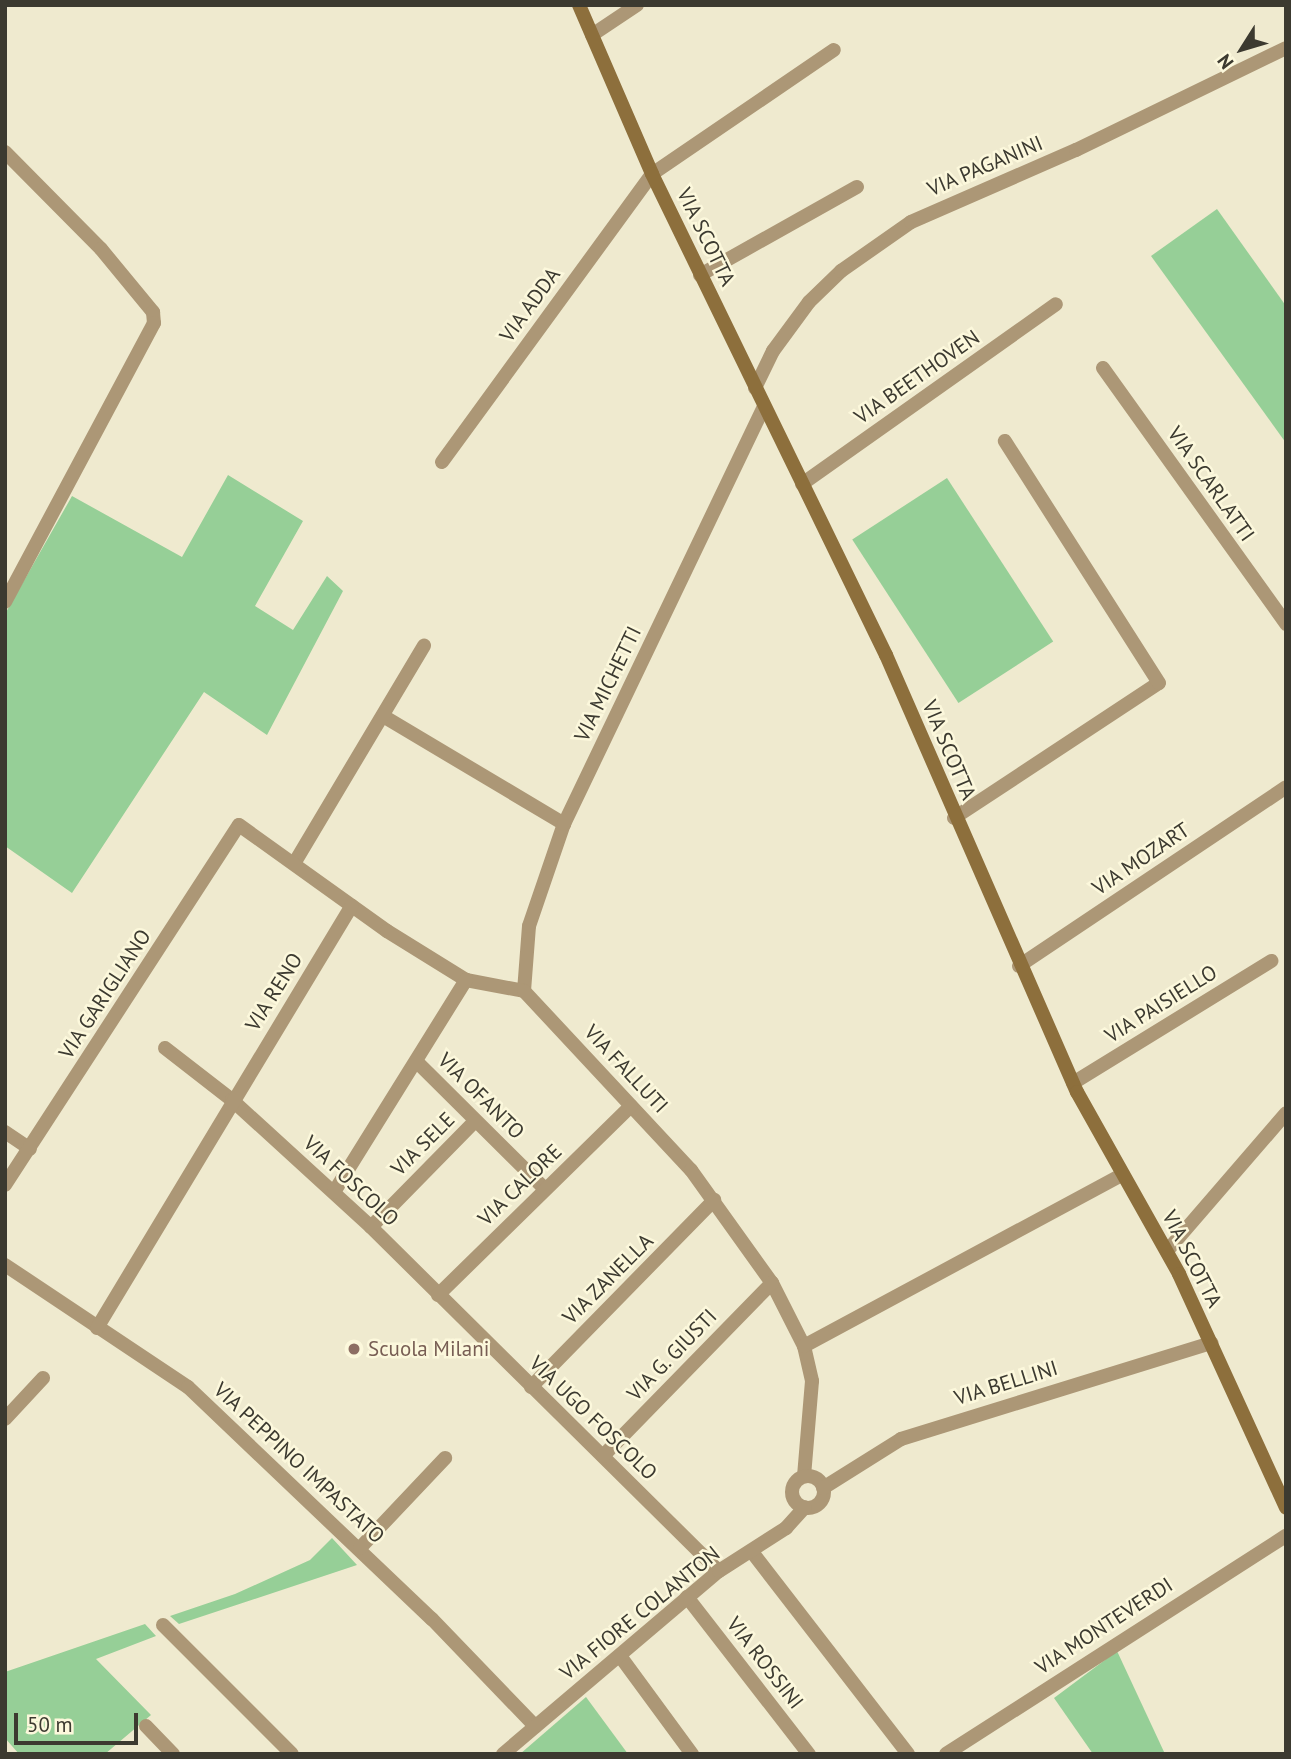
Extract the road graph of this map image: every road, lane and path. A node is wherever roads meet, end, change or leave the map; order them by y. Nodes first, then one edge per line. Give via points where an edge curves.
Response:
1 (579, 5) edge
2 (637, 5) edge
3 (592, 35) junction
4 (1286, 48) edge
5 (834, 50) dead end
6 (5, 152) edge
7 (652, 174) junction
8 (857, 187) dead end
9 (700, 275) junction
10 (1056, 304) dead end
11 (1103, 368) dead end
12 (755, 388) junction
13 (764, 407) junction
14 (1005, 441) dead end
15 (442, 461) dead end
16 (802, 484) junction
17 (5, 602) edge
18 (1286, 624) edge
19 (424, 646) dead end
20 (383, 716) junction
21 (1286, 787) edge
22 (954, 818) junction
23 (564, 824) junction
24 (295, 862) junction
25 (352, 906) junction
26 (1271, 961) dead end
27 (1019, 966) junction
28 (466, 980) junction
29 (524, 991) junction
30 (165, 1048) dead end
31 (417, 1062) junction
32 (1073, 1083) junction
33 (232, 1100) junction
34 (631, 1106) junction
35 (1286, 1113) edge
36 (475, 1121) junction
37 (5, 1132) edge
38 (30, 1149) junction
39 (1123, 1174) junction
40 (5, 1185) edge
41 (545, 1189) junction
42 (334, 1192) junction
43 (714, 1200) junction
44 (371, 1227) junction
45 (1167, 1251) junction
46 (5, 1265) edge
47 (772, 1283) junction
48 (438, 1295) junction
49 (97, 1328) junction
50 (1211, 1343) junction
51 (804, 1346) junction
52 (43, 1378) dead end
53 (531, 1387) junction
54 (5, 1419) edge
55 (603, 1455) junction
56 (445, 1458) dead end
57 (804, 1476) junction
58 (823, 1488) junction
59 (805, 1507) junction
60 (1286, 1508) edge
61 (1286, 1536) edge
62 (360, 1548) junction
63 (752, 1552) junction
64 (719, 1571) junction
65 (687, 1597) junction
66 (163, 1625) dead end
67 (620, 1656) junction
68 (146, 1726) dead end
69 (535, 1726) junction
70 (173, 1754) edge
71 (292, 1754) edge
72 (503, 1754) edge
73 (691, 1754) edge
74 (809, 1754) edge
75 (908, 1754) edge
76 (946, 1754) edge

1 - 3 street, VIA SCOTTA
2 - 3 street
3 - 7 street, VIA SCOTTA
4 - 12 street, VIA PAGANINI via 1076,150 911,222 841,271 809,302 773,351
5 - 7 street, VIA ADDA
6 - 17 street via 101,249 153,312 155,323
7 - 9 street, VIA SCOTTA
7 - 15 street, VIA ADDA
8 - 9 street
9 - 12 street, VIA SCOTTA
10 - 16 street, VIA BEETHOVEN
11 - 18 street, VIA SCARLATTI
12 - 13 street, VIA SCOTTA
13 - 16 street, VIA SCOTTA
13 - 23 street, VIA MICHETTI
14 - 22 street via 1159,683
16 - 22 street, VIA SCOTTA via 886,655
19 - 20 street
20 - 23 street
20 - 24 street
21 - 27 street, VIA MOZART
22 - 27 street, VIA SCOTTA
23 - 29 street, VIA MICHETTI via 529,926
24 - 25 street
24 - 38 street, VIA GARIGLIANO via 239,825
25 - 28 street
25 - 33 street, VIA RENO
26 - 32 street, VIA PAISIELLO
27 - 32 street, VIA SCOTTA
28 - 29 street
28 - 31 street, VIA OFANTO
29 - 34 street, VIA FALLUTI
30 - 33 street, VIA FOSCOLO
31 - 36 street, VIA OFANTO
31 - 42 street, VIA OFANTO
32 - 39 street, VIA SCOTTA
33 - 42 street, VIA FOSCOLO
33 - 49 street, VIA RENO
34 - 41 street, VIA CALORE
34 - 43 street, VIA FALLUTI
35 - 45 street
36 - 41 street, VIA OFANTO
36 - 44 street, VIA SELE
37 - 38 street
38 - 40 street, VIA GARIGLIANO
39 - 45 street, VIA SCOTTA
39 - 51 street
41 - 48 street, VIA CALORE
42 - 44 street, VIA FOSCOLO
43 - 47 street, VIA FALLUTI
43 - 53 street, VIA ZANELLA
44 - 48 street, VIA FOSCOLO
45 - 50 street, VIA SCOTTA
46 - 49 street, VIA PEPPINO IMPASTATO
47 - 51 street, VIA FALLUTI
47 - 55 street, VIA G. GIUSTI
48 - 53 street, VIA UGO FOSCOLO
49 - 62 street, VIA PEPPINO IMPASTATO via 188,1387
50 - 58 street, VIA BELLINI via 901,1439
50 - 60 street, VIA SCOTTA
51 - 57 street, VIA FALLUTI via 812,1381
52 - 54 street
53 - 55 street, VIA UGO FOSCOLO
55 - 64 street, VIA UGO FOSCOLO
56 - 62 street
57 - 58 street via 813,1477
57 - 59 street via 792,1492 796,1502
58 - 59 street via 820,1502
59 - 63 street, VIA FIORE COLANTON
61 - 76 street, VIA MONTEVERDI
62 - 69 street, VIA PEPPINO IMPASTATO
63 - 64 street, VIA FIORE COLANTON
63 - 75 street
64 - 65 street, VIA FIORE COLANTON
65 - 67 street, VIA FIORE COLANTON
65 - 74 street, VIA ROSSINI
66 - 71 street
67 - 69 street, VIA FIORE COLANTON
67 - 73 street
68 - 70 street
69 - 72 street, VIA FIORE COLANTON

